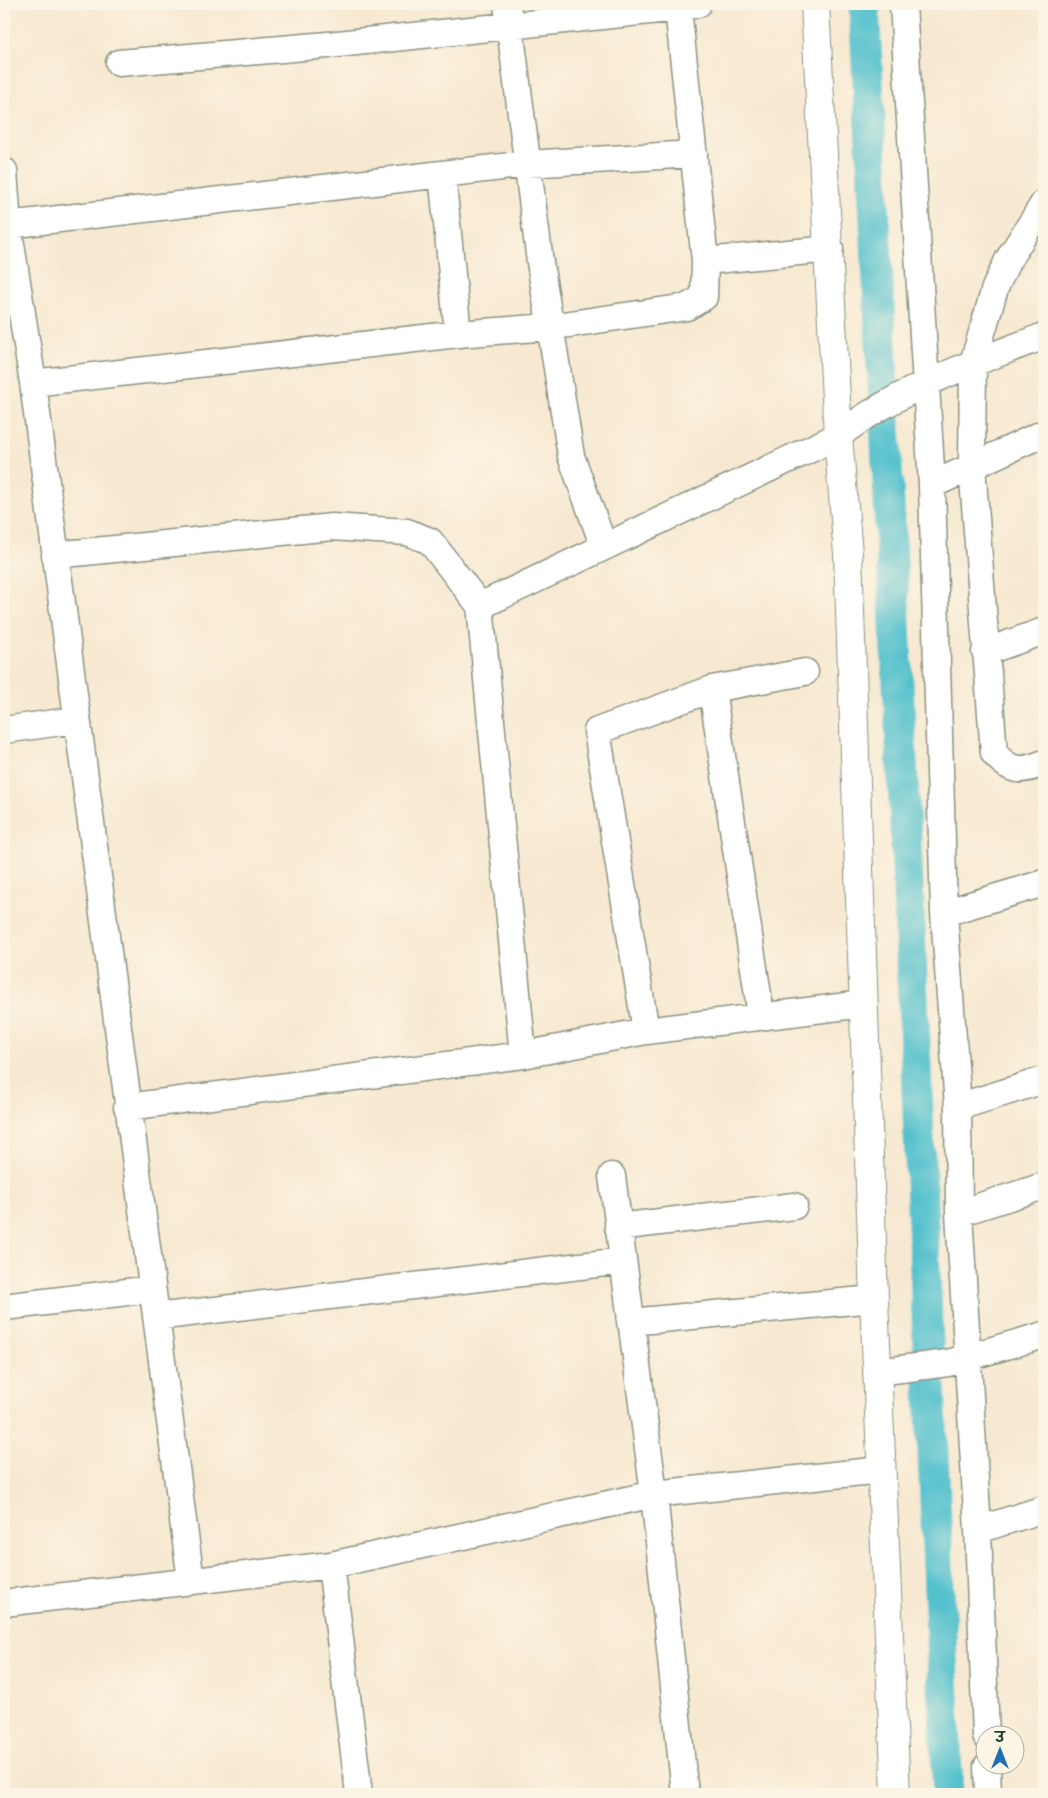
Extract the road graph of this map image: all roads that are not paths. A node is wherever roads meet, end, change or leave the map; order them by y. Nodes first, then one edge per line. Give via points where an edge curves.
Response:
1 (815, 4) edge
2 (903, 4) edge
3 (688, 6) edge
4 (508, 15) edge
5 (119, 63) dead end
6 (694, 154) junction
7 (527, 164) junction
8 (4, 171) edge
9 (442, 174) junction
10 (1044, 203) edge
11 (8, 225) junction
12 (830, 249) junction
13 (705, 261) junction
14 (549, 327) junction
15 (458, 334) junction
16 (1044, 336) edge
17 (973, 362) junction
18 (33, 383) junction
19 (920, 387) junction
20 (1044, 434) edge
21 (838, 436) junction
22 (972, 466) junction
23 (932, 484) junction
24 (604, 548) junction
25 (55, 555) junction
26 (480, 606) junction
27 (1044, 631) edge
28 (985, 652) junction
29 (804, 672) dead end
30 (712, 689) junction
31 (76, 720) junction
32 (4, 730) edge
33 (1044, 763) edge
34 (1044, 883) edge
35 (944, 913) junction
36 (863, 1004) junction
37 (761, 1015) junction
38 (646, 1031) junction
39 (523, 1055) junction
40 (1044, 1080) edge
41 (128, 1107) junction
42 (958, 1107) junction
43 (612, 1176) dead end
44 (1044, 1186) edge
45 (794, 1206) dead end
46 (959, 1213) junction
47 (618, 1227) junction
48 (622, 1261) junction
49 (152, 1289) junction
50 (874, 1299) junction
51 (4, 1307) edge
52 (156, 1317) junction
53 (630, 1322) junction
54 (1044, 1335) edge
55 (958, 1361) junction
56 (888, 1370) junction
57 (881, 1470) junction
58 (654, 1494) junction
59 (1044, 1509) edge
60 (978, 1530) junction
61 (331, 1564) junction
62 (191, 1581) junction
63 (4, 1603) edge
64 (986, 1726) edge
65 (987, 1776) edge
66 (359, 1794) edge
67 (685, 1794) edge
68 (896, 1794) edge
69 (988, 1794) edge

1 - 12 street
2 - 19 street
3 - 4 street
3 - 6 street
4 - 5 street
4 - 7 street
6 - 7 street
6 - 13 street
7 - 9 street
7 - 14 street
8 - 11 street
9 - 11 street
9 - 15 street
10 - 17 street via 1008,260
11 - 18 street
12 - 13 street
12 - 21 street
13 - 14 street via 704,297 687,307
14 - 15 street
14 - 24 street via 571,456
15 - 18 street
16 - 17 street
17 - 19 street
17 - 22 street
18 - 25 street
19 - 21 street via 865,414
19 - 23 street
20 - 22 street
21 - 24 street
21 - 36 street via 848,554
22 - 23 street
22 - 28 street
23 - 35 street
24 - 26 street
25 - 26 street via 332,528 407,532 430,542
25 - 31 street
26 - 39 street
27 - 28 street
28 - 33 street via 994,753 1004,765 1025,770
29 - 30 street
30 - 37 street
30 - 38 street via 597,731
31 - 32 street
31 - 41 street
34 - 35 street
35 - 42 street
36 - 37 street
36 - 50 street
37 - 38 street
38 - 39 street
39 - 41 street
40 - 42 street
41 - 49 street
42 - 46 street
43 - 47 street
44 - 46 street
45 - 47 street
46 - 55 street
47 - 48 street
48 - 52 street
48 - 53 street
49 - 51 street
49 - 52 street
50 - 53 street
50 - 56 street
52 - 62 street
53 - 58 street
54 - 55 street
55 - 56 street
55 - 60 street
56 - 57 street
57 - 58 street
57 - 68 street
58 - 61 street
58 - 67 street
59 - 60 street
60 - 64 street
61 - 62 street
61 - 66 street
62 - 63 street
65 - 69 street

